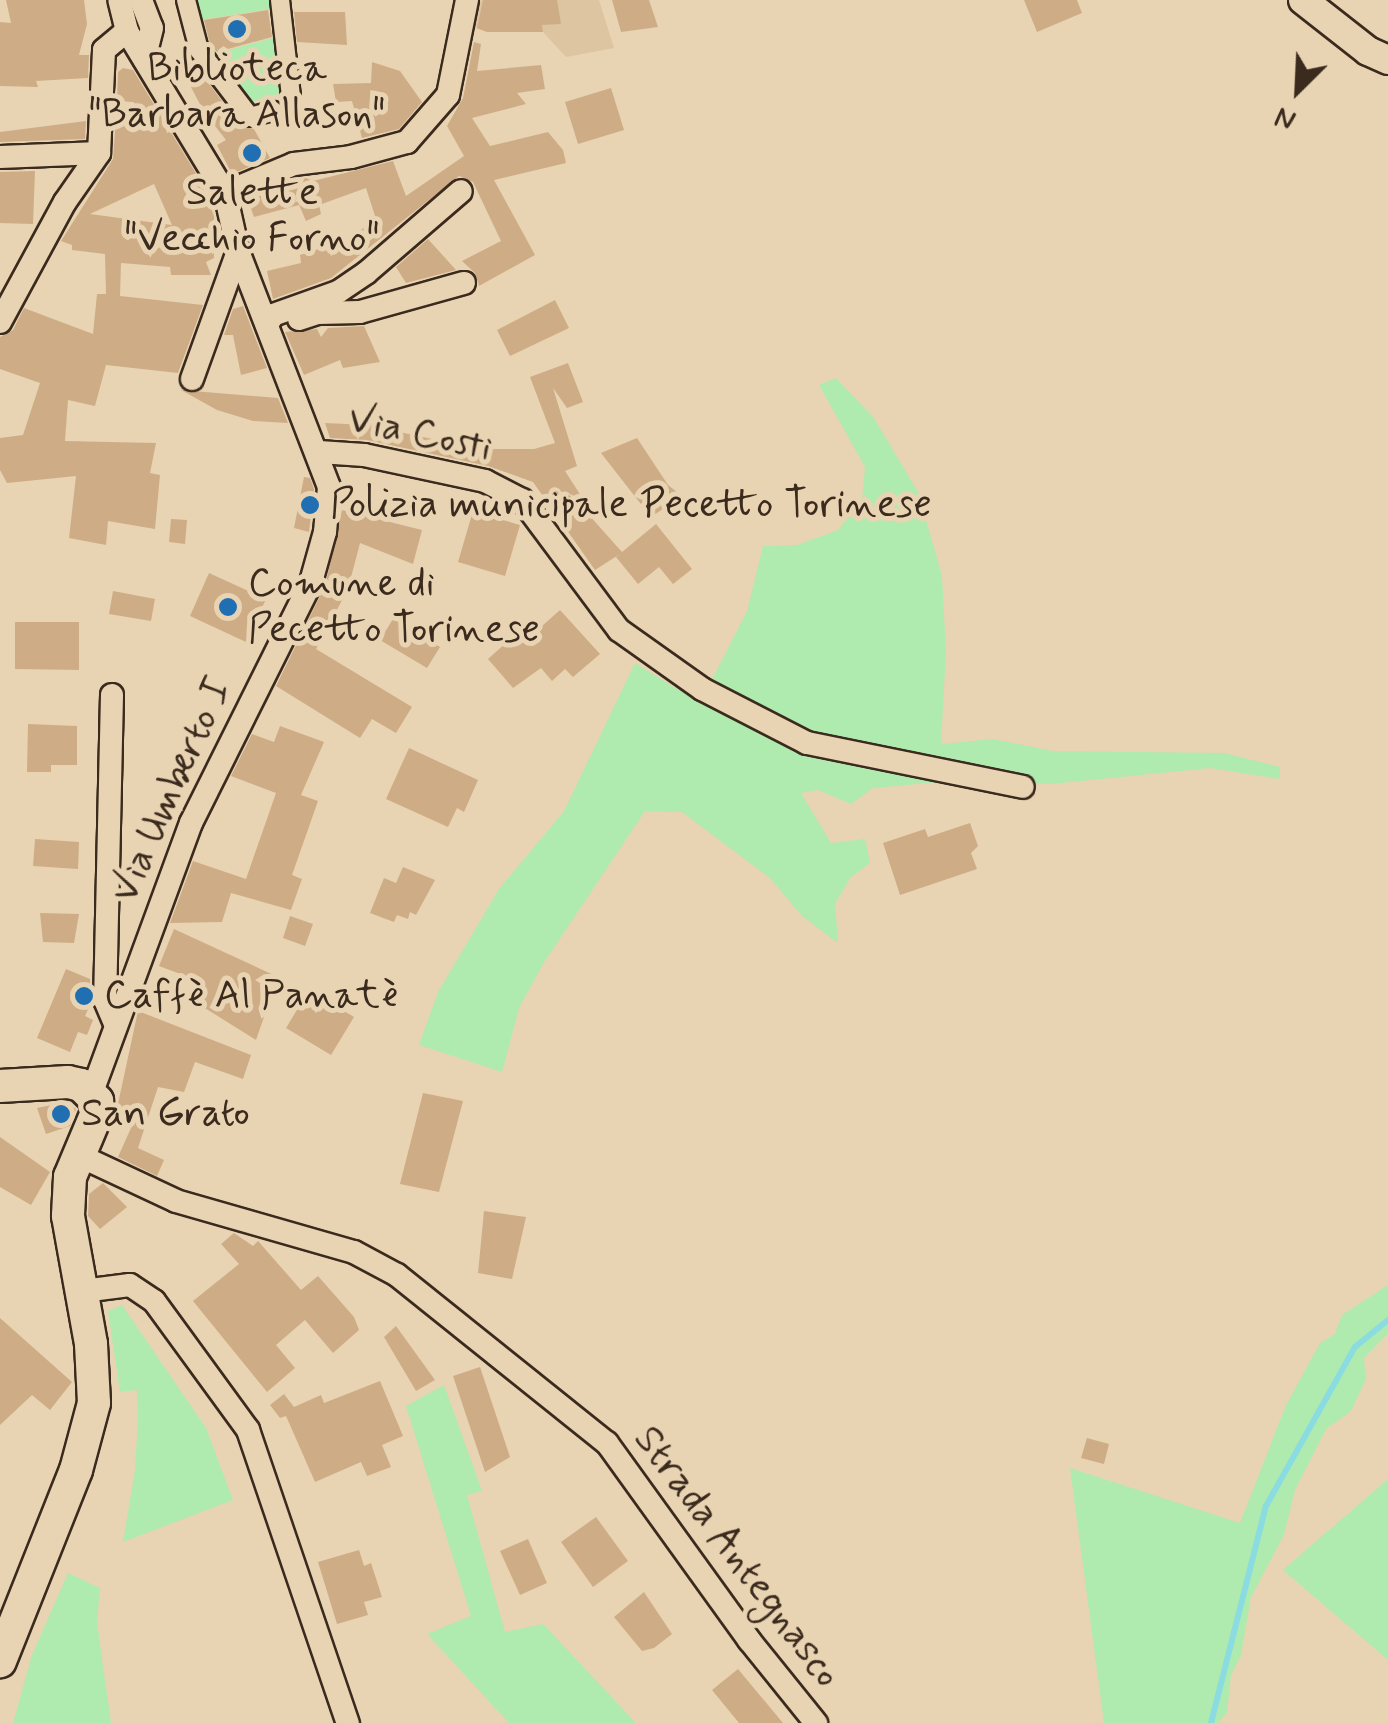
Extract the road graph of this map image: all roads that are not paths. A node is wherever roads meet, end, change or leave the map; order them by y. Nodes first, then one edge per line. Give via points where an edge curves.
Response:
1 (119, 0) edge
2 (141, 0) edge
3 (186, 0) edge
4 (280, 0) edge
5 (467, 0) edge
6 (1303, 0) edge
7 (127, 31) junction
8 (144, 59) junction
9 (1388, 60) edge
10 (291, 97) dead end
11 (273, 111) dead end
12 (98, 152) junction
13 (0, 156) edge
14 (461, 191) dead end
15 (225, 193) junction
16 (238, 251) junction
17 (464, 283) dead end
18 (0, 322) edge
19 (268, 323) junction
20 (192, 379) dead end
21 (319, 452) junction
22 (112, 695) dead end
23 (1023, 787) dead end
24 (115, 1024) junction
25 (0, 1086) edge
26 (92, 1092) junction
27 (78, 1155) junction
28 (82, 1291) junction
29 (0, 1661) edge
30 (348, 1723) edge
31 (816, 1723) edge

1 - 7 street, Via Umberto I
2 - 8 street via 152,28
3 - 11 street via 198,50 250,117
4 - 10 street
5 - 15 street via 448,94 407,142 294,164
6 - 9 street
7 - 8 street, Via Umberto I
7 - 12 street via 104,50
8 - 15 street, Via Umberto I
12 - 13 street
12 - 18 street
14 - 19 street via 366,273
15 - 16 street, Via Umberto I
16 - 19 street, Via Umberto I
16 - 20 street
17 - 19 street via 360,312 318,313 278,327
19 - 21 street, Via Umberto I
21 - 23 street, Via Costi via 485,481 522,500 619,630 702,689 806,743
21 - 24 street, Via Umberto I via 328,487 326,532 311,582 192,824
22 - 24 street, Via Umberto I via 105,1000
24 - 26 street, Via Umberto I
25 - 26 main road via 68,1082
26 - 27 main road via 96,1115
27 - 28 main road via 68,1216
27 - 31 street, Strada Antegnasco via 176,1201 354,1252 396,1275 606,1443
28 - 29 main road via 94,1403 76,1470
28 - 30 street via 130,1285 154,1301 248,1430

